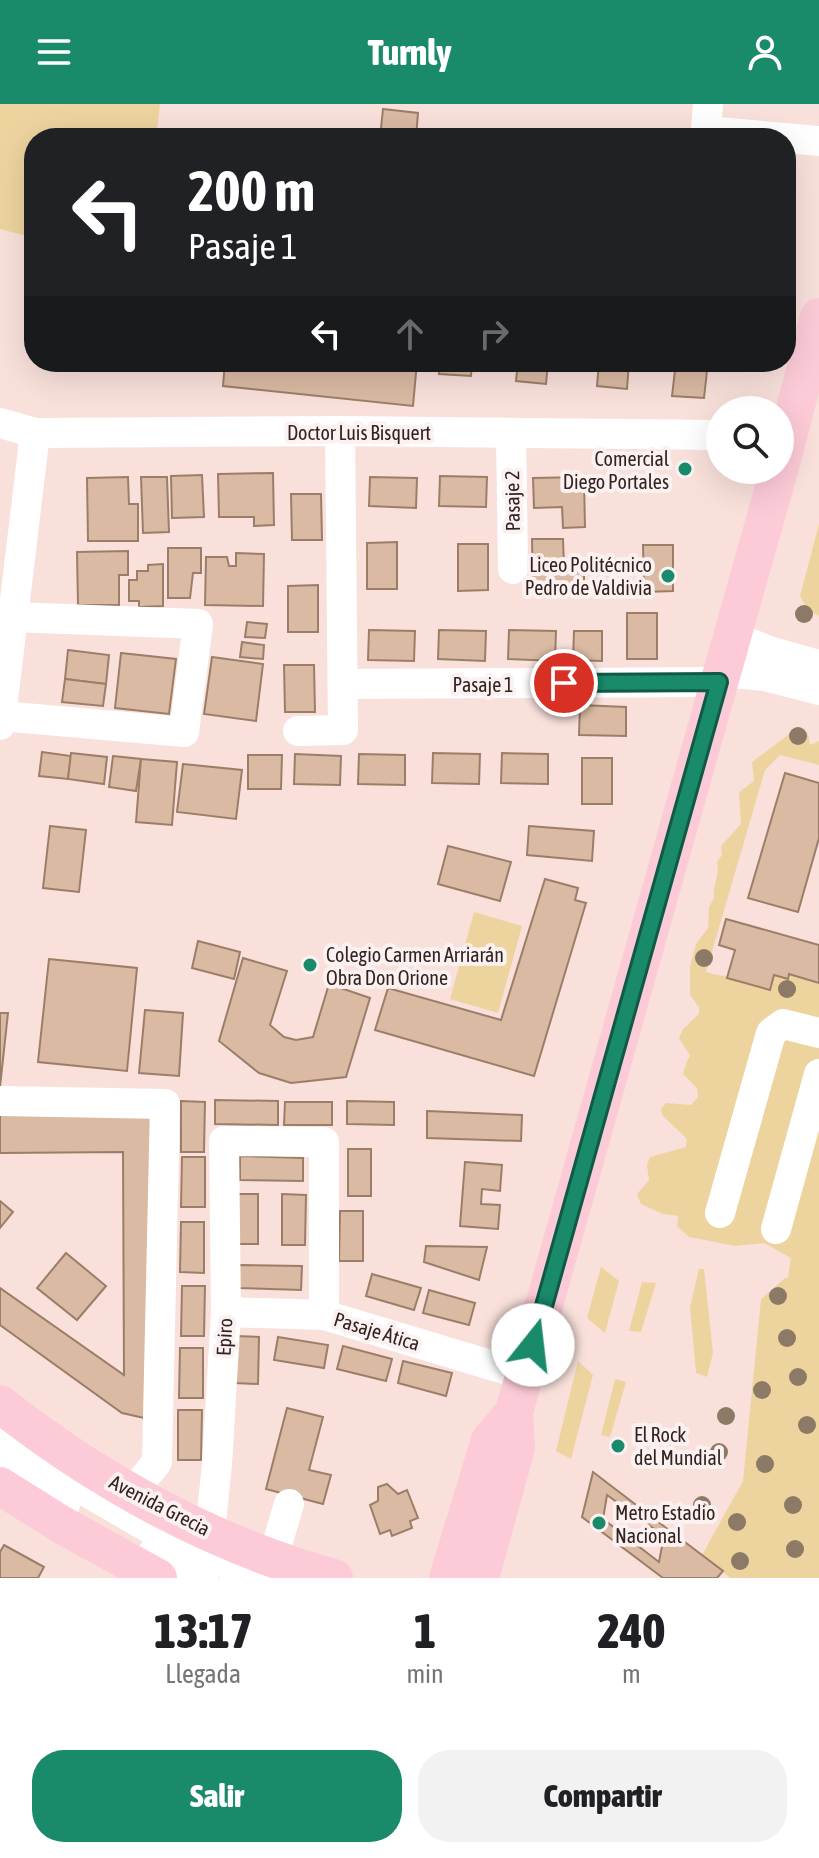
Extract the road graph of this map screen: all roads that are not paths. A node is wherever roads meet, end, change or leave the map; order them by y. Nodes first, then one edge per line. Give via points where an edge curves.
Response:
1 (708, 104) edge
2 (706, 128) edge
3 (796, 139) edge
4 (819, 141) edge
5 (819, 317) edge
6 (794, 408) edge
7 (0, 423) edge
8 (340, 431) junction
9 (35, 433) junction
10 (511, 433) junction
11 (706, 435) edge
12 (773, 484) edge
13 (513, 569) dead end
14 (13, 617) junction
15 (725, 664) junction
16 (819, 665) edge
17 (344, 684) junction
18 (819, 690) edge
19 (1, 720) edge
20 (298, 731) dead end
21 (819, 1033) edge
22 (819, 1074) edge
23 (0, 1101) edge
24 (720, 1213) dead end
25 (776, 1229) dead end
26 (226, 1312) junction
27 (324, 1315) junction
28 (524, 1375) junction
29 (0, 1404) edge
30 (514, 1412) junction
31 (0, 1434) edge
32 (0, 1463) edge
33 (0, 1486) edge
34 (132, 1493) junction
35 (289, 1504) dead end
36 (210, 1532) junction
37 (267, 1571) edge
38 (158, 1578) edge
39 (203, 1578) edge
40 (334, 1578) edge
41 (448, 1578) edge
42 (480, 1578) edge

1 - 2 street
3 - 4 street
5 - 6 main road
7 - 9 street, Doctor Luis Bisquert
8 - 9 street, Doctor Luis Bisquert
8 - 10 street, Doctor Luis Bisquert
8 - 17 street
9 - 14 street
10 - 11 street, Doctor Luis Bisquert
10 - 13 street, Pasaje 2
12 - 15 main road
14 - 19 street
14 - 19 street via 198,624 184,732
15 - 16 street via 772,652
15 - 17 street, Pasaje 1
15 - 18 street, Pasaje 1
15 - 28 main road
17 - 20 street via 343,730
21 - 24 street via 783,1024 771,1033
22 - 25 street
23 - 34 street via 165,1104 157,1462
26 - 27 street, Pasaje Ática
26 - 27 street, Epiro via 224,1141 324,1142
26 - 36 street, Epiro
27 - 28 street, Pasaje Ática
28 - 30 main road
29 - 34 main road, Avenida Grecia
30 - 41 main road via 490,1440
30 - 42 main road via 516,1448
31 - 37 street via 66,1480 170,1540
32 - 39 street via 129,1542
33 - 38 main road
34 - 36 main road, Avenida Grecia
35 - 37 street
36 - 37 main road, Avenida Grecia
37 - 40 main road, Avenida Grecia

